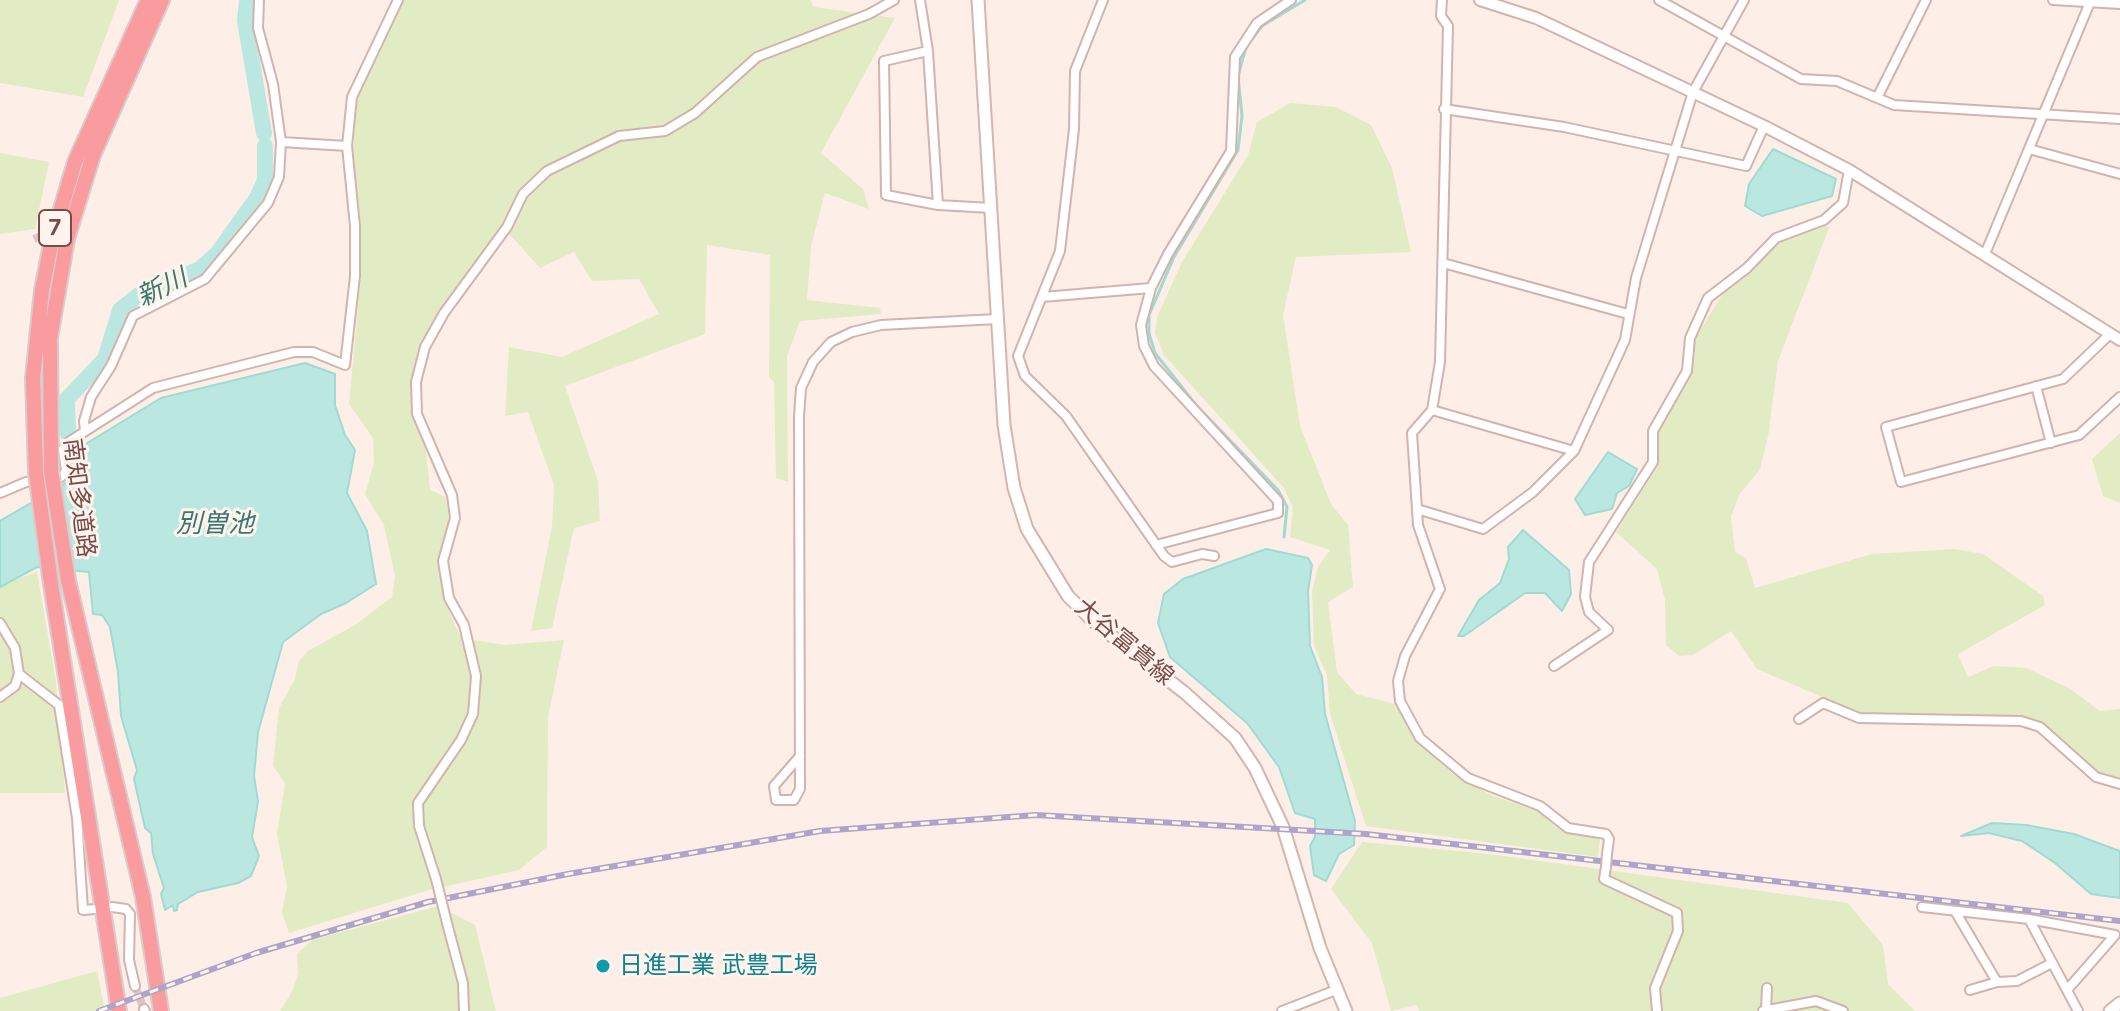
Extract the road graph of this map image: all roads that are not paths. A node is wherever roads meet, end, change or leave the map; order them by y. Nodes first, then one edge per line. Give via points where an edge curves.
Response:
1 (148, 0) edge
2 (162, 0) edge
3 (259, 0) edge
4 (398, 0) edge
5 (894, 0) edge
6 (920, 0) edge
7 (978, 0) edge
8 (1103, 0) edge
9 (1291, 0) edge
10 (1442, 0) edge
11 (1480, 0) edge
12 (1659, 0) edge
13 (1744, 0) edge
14 (1926, 0) edge
15 (2053, 0) edge
16 (2091, 1) edge
17 (2120, 4) edge
18 (1723, 37) junction
19 (928, 51) junction
20 (1693, 92) junction
21 (1877, 98) junction
22 (1444, 109) junction
23 (2044, 113) junction
24 (2120, 119) edge
25 (1764, 126) junction
26 (281, 142) junction
27 (347, 146) junction
28 (2029, 149) junction
29 (1673, 152) junction
30 (1849, 170) junction
31 (2120, 174) edge
32 (938, 205) junction
33 (991, 208) junction
34 (1985, 254) junction
35 (1443, 263) junction
36 (1151, 288) junction
37 (1042, 297) junction
38 (1628, 314) junction
39 (997, 319) junction
40 (2110, 334) junction
41 (2120, 340) edge
42 (2036, 386) junction
43 (2120, 397) edge
44 (1432, 410) junction
45 (85, 431) junction
46 (2051, 443) junction
47 (1574, 451) junction
48 (43, 472) junction
49 (0, 493) edge
50 (1417, 509) junction
51 (1156, 545) junction
52 (1214, 556) dead end
53 (0, 623) edge
54 (1554, 666) dead end
55 (19, 674) junction
56 (0, 697) edge
57 (1799, 719) dead end
58 (800, 756) junction
59 (2120, 784) edge
60 (112, 907) dead end
61 (1922, 907) dead end
62 (95, 909) dead end
63 (1955, 911) junction
64 (2029, 919) junction
65 (2052, 963) junction
66 (1997, 982) junction
67 (135, 986) tunnel mouth
68 (1767, 988) dead end
69 (1336, 990) junction
70 (1970, 990) dead end
71 (2067, 990) junction
72 (2120, 1003) edge
73 (1764, 1010) edge
74 (119, 1011) edge
75 (161, 1011) edge
76 (464, 1011) edge
77 (1282, 1011) edge
78 (1346, 1011) edge
79 (1657, 1011) edge
80 (1843, 1011) edge
81 (2078, 1011) edge
82 (2110, 1011) edge

1 - 48 highway, 南知多道路 / 7 via 75,162 52,239 33,378
2 - 48 highway, 南知多道路 / 7 via 93,155 67,239 50,338
3 - 26 street via 258,28
4 - 27 street via 352,97
5 - 76 street, bridge via 757,57 695,113 665,131 619,136 547,171 523,194 507,227 425,347 416,382 417,414 452,495 455,518 443,561 449,598 464,625 476,676 473,714 418,803 419,826 463,983
6 - 19 street
7 - 33 main road, 大谷富貴線
8 - 37 street via 1075,71 1060,251
9 - 36 street via 1257,23 1241,44 1231,71 1231,151
10 - 22 street via 1441,16 1448,26
11 - 20 street via 1536,18
12 - 18 street
13 - 18 street
14 - 21 street
15 - 16 street
16 - 17 street
16 - 23 street
18 - 20 street
18 - 21 street via 1801,79 1837,81
19 - 32 street
19 - 32 street via 884,61 886,195
20 - 25 street
20 - 29 street
21 - 23 street via 1894,105
22 - 29 street via 1564,127
22 - 35 street
23 - 24 street
23 - 28 street
25 - 29 street via 1746,166
25 - 30 street
26 - 27 street
26 - 45 street via 279,177 268,203 235,246 205,279 133,316 91,397
27 - 45 street via 355,276 345,365 313,352 294,352 153,388
28 - 31 street
28 - 34 street
29 - 38 street
30 - 34 street
30 - 54 street via 1843,203 1824,220 1776,238 1708,298 1690,338 1687,371 1653,431 1653,462 1589,562 1589,612 1608,630
32 - 33 street
33 - 39 main road, 大谷富貴線
34 - 40 street
35 - 38 street
35 - 44 street via 1440,362
36 - 37 street
36 - 51 street via 1141,325 1154,366 1278,501 1278,513
37 - 51 street via 1018,356 1025,376 1066,416
38 - 47 street via 1625,340
39 - 58 street via 881,325 852,332 831,342 813,362 801,388
39 - 69 main road, 大谷富貴線 via 1008,458 1027,529 1077,605 1225,729 1255,768 1283,827
40 - 41 street
40 - 42 street via 2063,379
42 - 46 street
42 - 46 street via 1886,427 1901,482
43 - 46 street via 2079,435
44 - 47 street
44 - 50 street via 1412,433
45 - 49 street via 63,449 66,471 61,477 26,482
47 - 50 street via 1533,492 1483,529
48 - 74 highway, 南知多道路 / 7, bridge via 51,584
48 - 75 highway, 南知多道路 / 7, bridge via 143,897
50 - 79 street, bridge via 1440,589 1405,656 1398,681 1400,701 1420,738 1468,778 1540,806 1568,828 1606,834 1604,879 1677,913 1678,931 1655,988
51 - 52 street via 1172,562
53 - 55 street via 15,648
55 - 56 street via 15,686
55 - 62 street via 59,705 77,818 83,910
57 - 59 street via 1823,703 1859,718 2021,721 2040,727 2096,777
58 - 58 street via 774,786 776,800 794,800 800,789
60 - 67 street via 130,914 129,960
61 - 63 street
63 - 64 street
63 - 66 street
64 - 65 street
64 - 71 street via 2115,935
65 - 66 street via 2017,981
65 - 71 street
66 - 70 street
68 - 73 street
69 - 77 street
69 - 78 main road, 大谷富貴線
71 - 81 street
72 - 82 main road
73 - 80 street via 1816,1001

